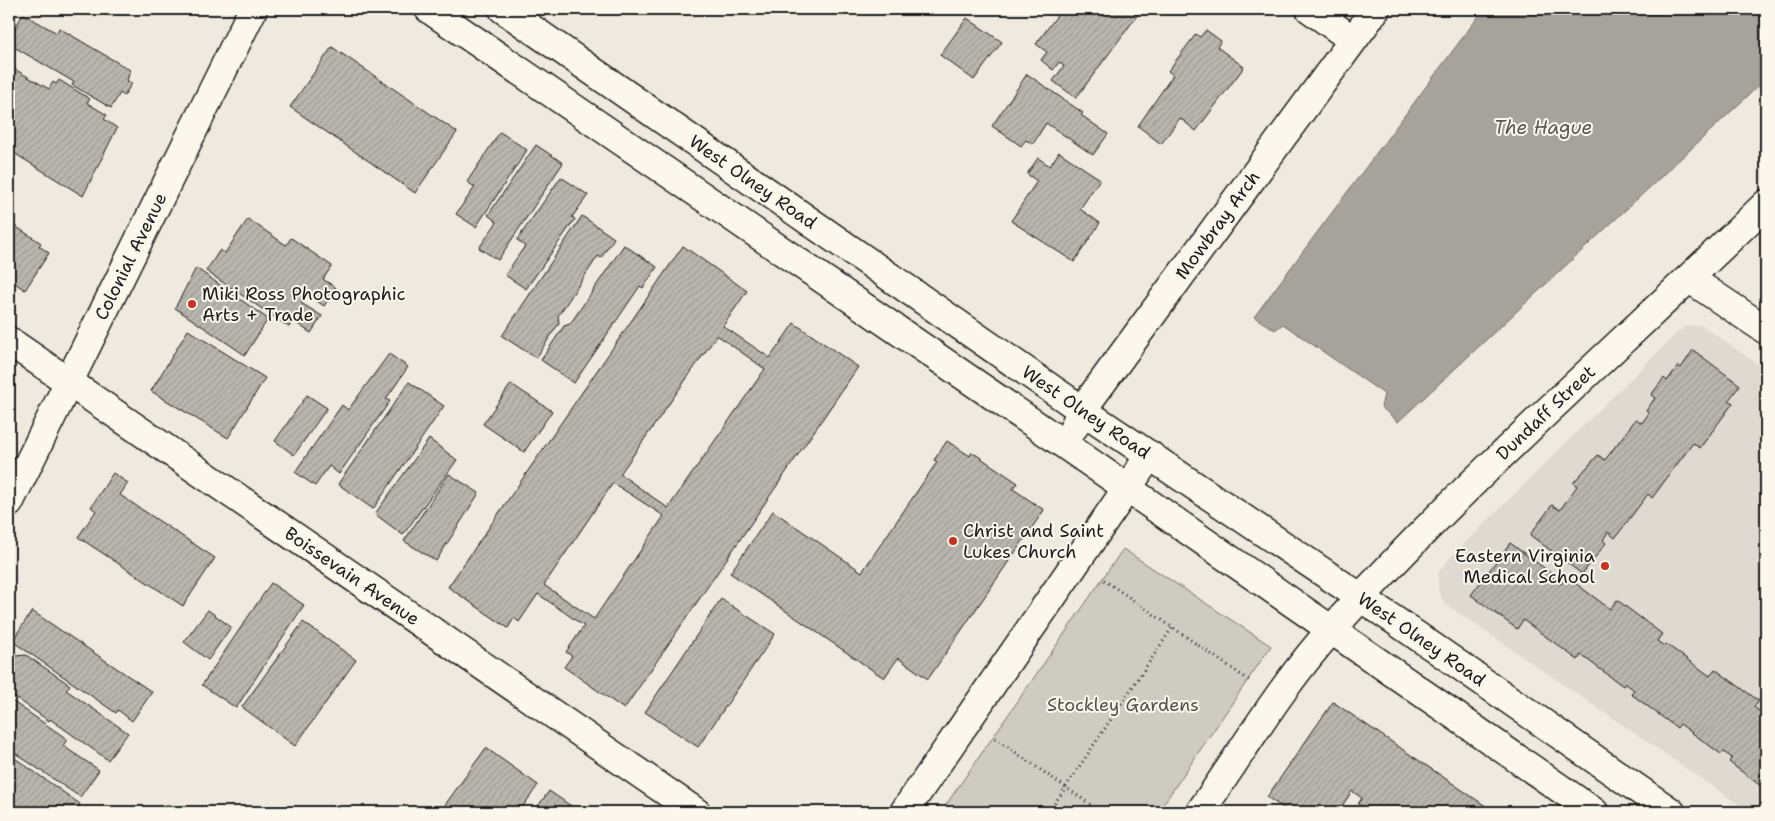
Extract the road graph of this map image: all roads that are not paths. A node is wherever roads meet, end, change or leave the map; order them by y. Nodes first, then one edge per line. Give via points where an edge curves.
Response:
1 (253, 9) edge
2 (429, 9) edge
3 (503, 9) edge
4 (1310, 9) edge
5 (1376, 9) edge
6 (1353, 40) junction
7 (1766, 204) edge
8 (1690, 279) junction
9 (1766, 330) edge
10 (9, 341) edge
11 (69, 383) junction
12 (1082, 410) junction
13 (1065, 446) junction
14 (1150, 455) junction
15 (1126, 488) junction
16 (9, 503) edge
17 (1361, 598) junction
18 (1332, 629) junction
19 (696, 812) edge
20 (904, 812) edge
21 (1200, 812) edge
22 (1594, 812) edge
23 (1671, 812) edge

1 - 11 street, Colonial Avenue
2 - 13 street
3 - 12 street, West Olney Road
4 - 6 street
5 - 6 street, Mowbray Arch
6 - 12 street, Mowbray Arch
7 - 8 street, Dundaff Street
8 - 9 street
8 - 17 street, Dundaff Street via 1454,500
10 - 11 street, Boissevain Avenue
11 - 16 street, Colonial Avenue
11 - 19 street, Boissevain Avenue
12 - 13 street, Mowbray Arch
12 - 14 street, West Olney Road
13 - 15 street
14 - 15 street
14 - 17 street, West Olney Road
15 - 18 street
15 - 20 street
17 - 18 street, Dundaff Street
17 - 23 street, West Olney Road
18 - 21 street
18 - 22 street

